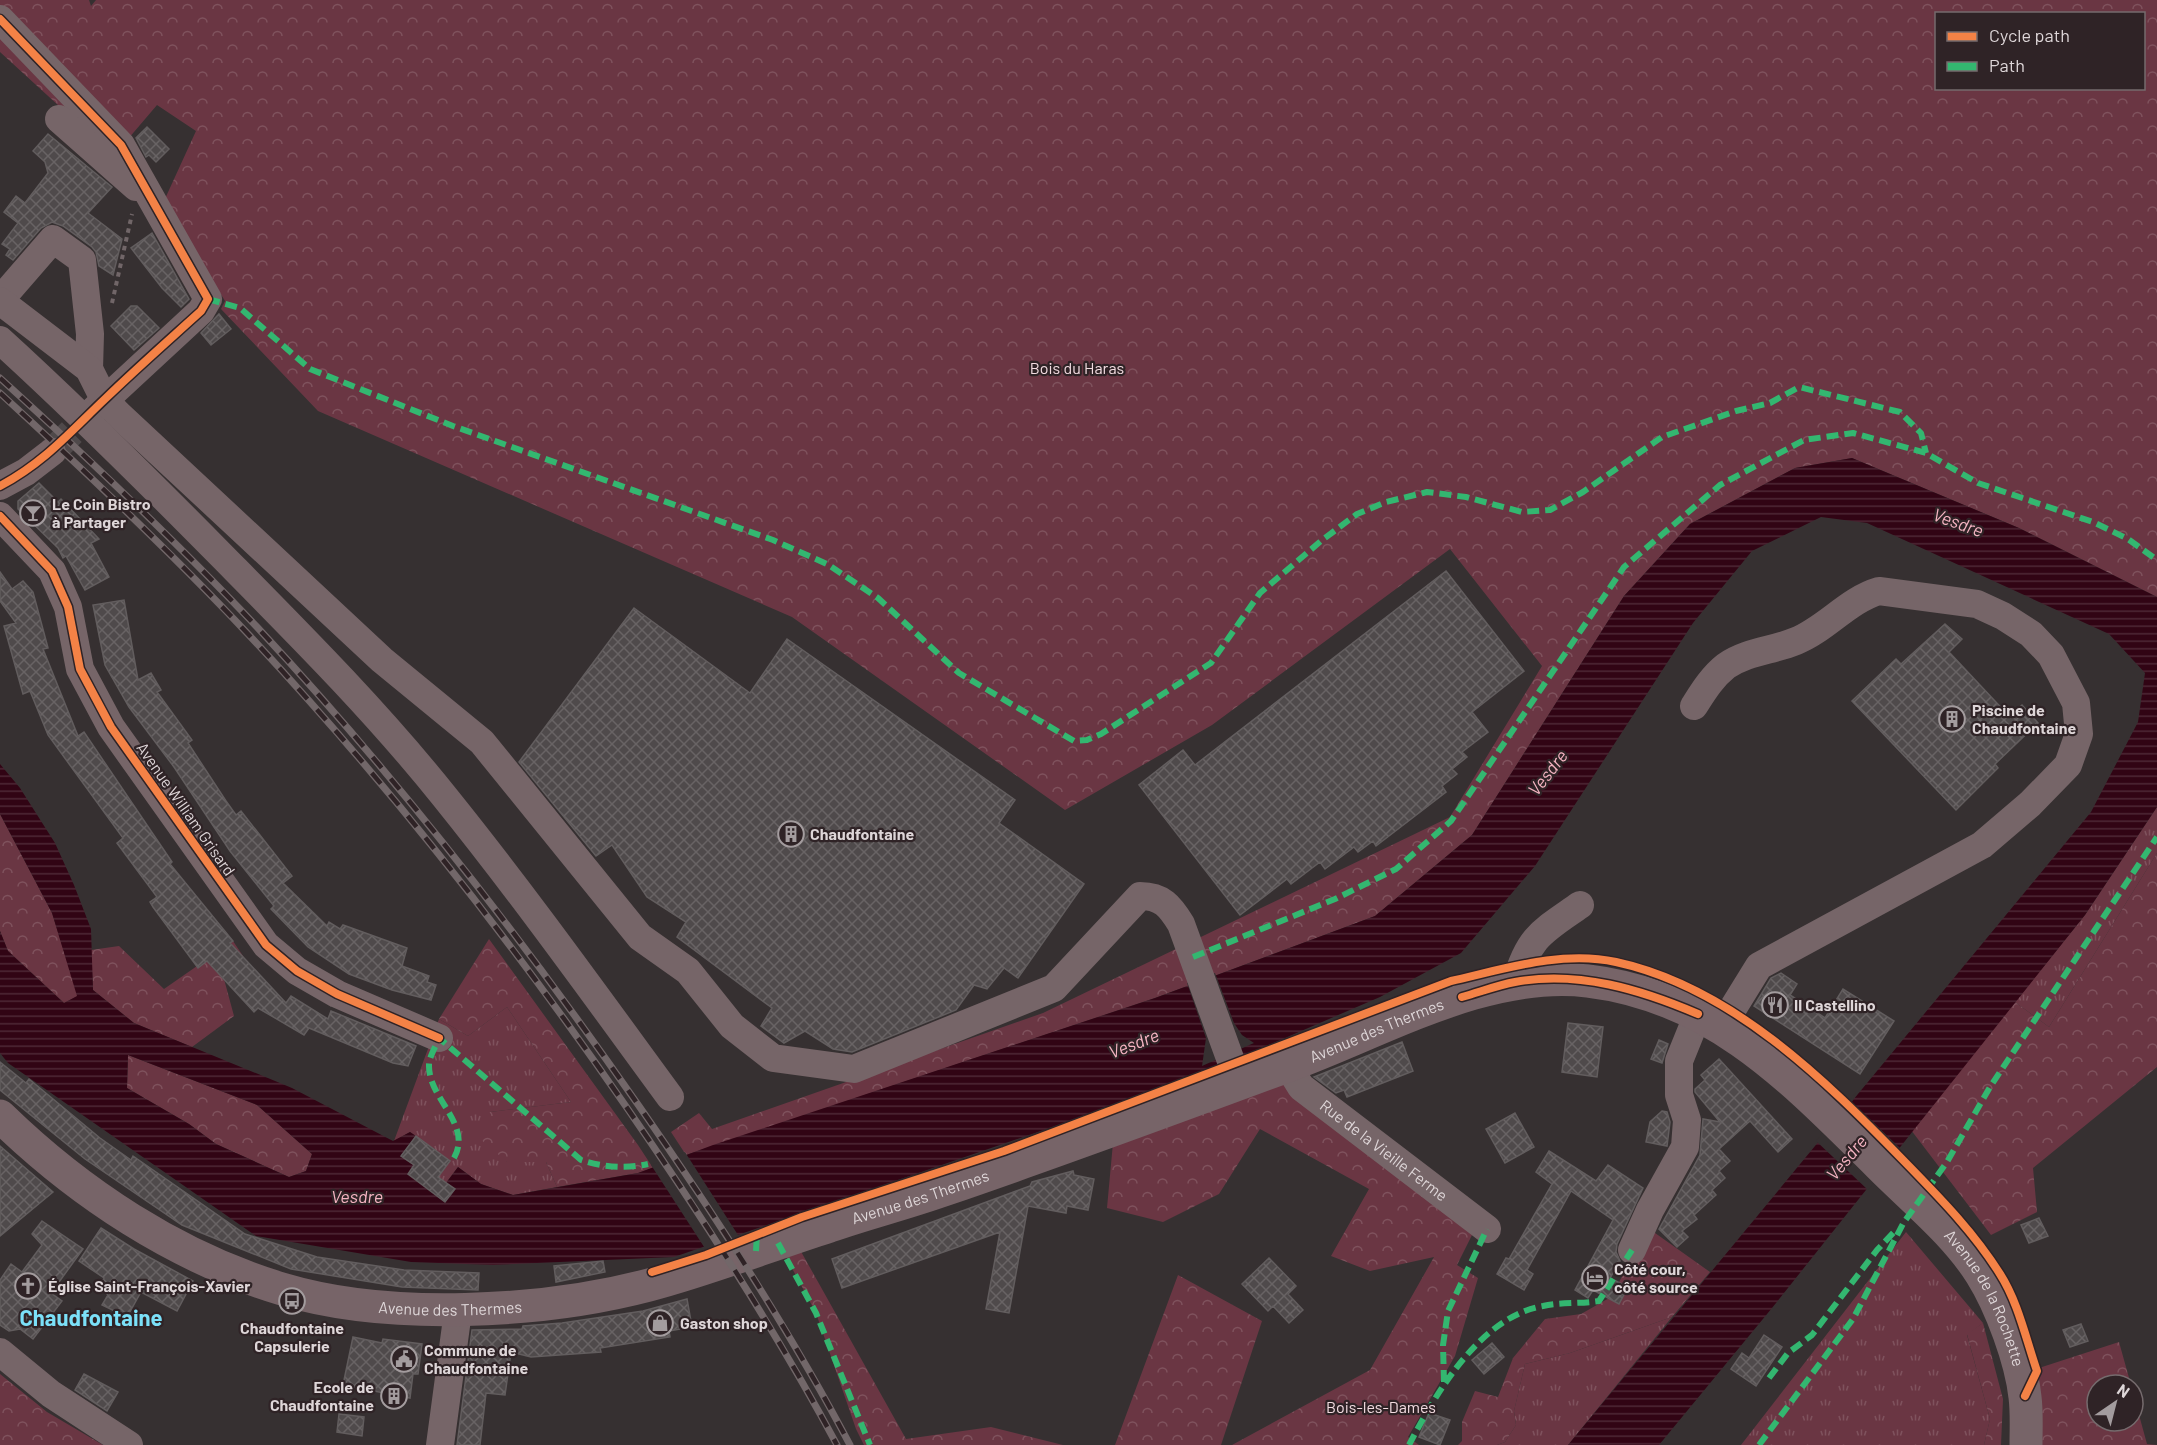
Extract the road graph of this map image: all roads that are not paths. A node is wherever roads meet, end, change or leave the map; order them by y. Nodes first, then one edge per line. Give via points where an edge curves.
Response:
1 (0, 19) edge
2 (59, 119) dead end
3 (142, 189) junction
4 (0, 300) edge
5 (0, 340) edge
6 (89, 369) junction
7 (98, 406) junction
8 (52, 452) tunnel mouth
9 (0, 486) edge
10 (0, 516) edge
11 (1694, 706) dead end
12 (1580, 906) dead end
13 (1516, 982) junction
14 (1710, 1020) junction
15 (439, 1038) dead end
16 (1288, 1066) junction
17 (1233, 1069) junction
18 (670, 1097) dead end
19 (0, 1116) edge
20 (1831, 1118) joint
21 (1487, 1229) dead end
22 (1632, 1250) dead end
23 (458, 1311) junction
24 (0, 1352) edge
25 (129, 1445) edge
26 (440, 1445) edge
27 (2026, 1445) edge

1 - 3 street via 121,145
2 - 3 street
3 - 7 street via 208,299 201,311
4 - 6 street
4 - 6 street via 53,239 82,260 90,334
5 - 18 street via 315,650 387,730 532,909
6 - 7 street
7 - 17 street via 382,660 482,742 640,937 688,971 732,1026 773,1058 854,1069 1054,988 1140,896 1150,896 1167,903 1181,924
8 - 9 street
10 - 15 street, Avenue William Grisard via 52,570 68,607 80,669 111,727 266,945 297,971 337,994
11 - 14 street via 1706,686 1731,663 1745,655 1796,642 1865,595 1879,591 1977,604 2031,634 2051,655 2076,703 2079,734 2068,765 1982,845 1759,966
12 - 13 street via 1538,935 1527,951
13 - 14 main road, Avenue des Thermes via 1596,982 1655,996
13 - 16 main road, Avenue des Thermes via 1462,997
14 - 20 main road, Avenue des Thermes via 1768,1059
14 - 22 street via 1679,1061 1679,1095 1687,1120 1685,1147
16 - 17 main road, Avenue des Thermes
16 - 21 street, Rue de la Vieille Ferme via 1301,1087
17 - 23 main road, Avenue des Thermes via 941,1191 650,1285 539,1304
19 - 23 main road, Avenue des Thermes via 74,1179 129,1218 212,1264 286,1290 375,1305
20 - 27 main road, Avenue de la Rochette via 1940,1225 1980,1272 2016,1355 2025,1396
23 - 26 street
24 - 25 street via 51,1394

